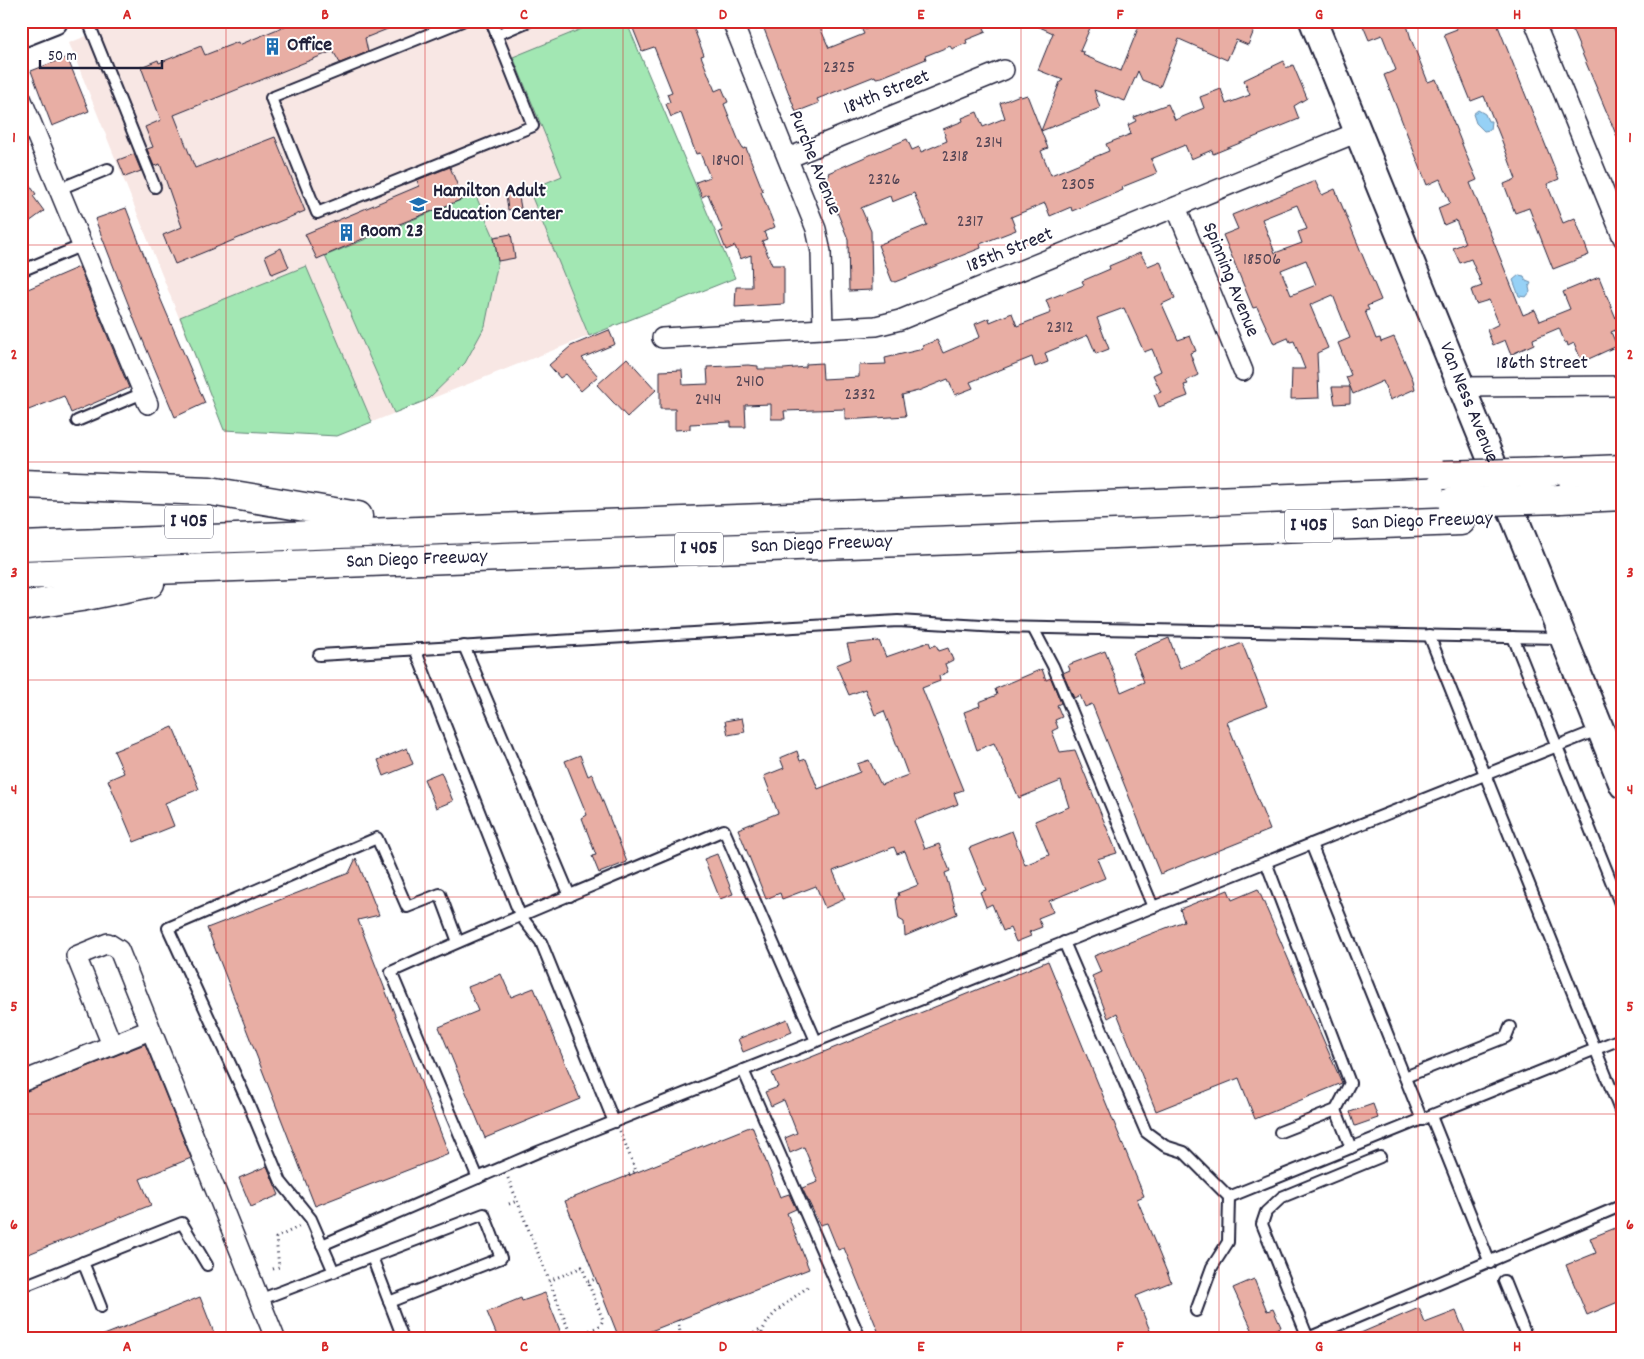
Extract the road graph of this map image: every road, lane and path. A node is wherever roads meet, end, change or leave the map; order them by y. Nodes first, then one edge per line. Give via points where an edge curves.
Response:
1 (54, 21) edge
2 (88, 21) edge
3 (462, 21) edge
4 (491, 21) edge
5 (529, 21) edge
6 (732, 21) edge
7 (1313, 21) edge
8 (1534, 21) edge
9 (21, 34) edge
10 (496, 35) junction
11 (1004, 70) dead end
12 (21, 98) edge
13 (1358, 132) junction
14 (788, 158) junction
15 (108, 169) dead end
16 (155, 187) dead end
17 (59, 189) junction
18 (1176, 207) junction
19 (1623, 238) edge
20 (83, 245) junction
21 (21, 271) edge
22 (823, 329) junction
23 (662, 338) dead end
24 (1243, 371) dead end
25 (1623, 386) edge
26 (1461, 387) junction
27 (146, 398) joint
28 (76, 420) dead end
29 (1623, 468) edge
30 (21, 484) edge
31 (1558, 494) junction
32 (1623, 496) edge
33 (1452, 497) junction
34 (1623, 515) edge
35 (358, 516) junction
36 (21, 528) edge
37 (21, 546) edge
38 (240, 566) junction
39 (21, 576) edge
40 (21, 606) edge
41 (1034, 628) junction
42 (1430, 635) junction
43 (1513, 637) junction
44 (1563, 638) junction
45 (464, 646) junction
46 (415, 649) junction
47 (319, 655) dead end
48 (1600, 729) junction
49 (1556, 746) junction
50 (1485, 775) junction
51 (1623, 785) edge
52 (1311, 844) junction
53 (1266, 862) junction
54 (570, 896) junction
55 (1153, 907) junction
56 (1623, 911) edge
57 (520, 915) junction
58 (458, 942) junction
59 (1064, 942) junction
60 (1510, 1027) dead end
61 (150, 1030) junction
62 (1623, 1038) edge
63 (816, 1041) junction
64 (112, 1045) junction
65 (1595, 1049) junction
66 (743, 1070) junction
67 (1405, 1077) junction
68 (21, 1082) edge
69 (1336, 1110) junction
70 (1427, 1118) junction
71 (1623, 1118) edge
72 (615, 1122) junction
73 (1280, 1132) dead end
74 (1351, 1148) junction
75 (1380, 1157) dead end
76 (625, 1177) dead end
77 (478, 1178) junction
78 (507, 1178) dead end
79 (1229, 1197) junction
80 (516, 1201) junction
81 (509, 1204) dead end
82 (1623, 1206) edge
83 (312, 1221) junction
84 (322, 1245) junction
85 (372, 1257) junction
86 (83, 1262) junction
87 (1490, 1263) junction
88 (207, 1265) dead end
89 (273, 1269) dead end
90 (334, 1272) junction
91 (595, 1279) dead end
92 (549, 1281) junction
93 (1504, 1281) dead end
94 (588, 1282) junction
95 (809, 1286) dead end
96 (21, 1288) edge
97 (259, 1300) junction
98 (389, 1302) junction
99 (101, 1307) dead end
100 (1196, 1311) dead end
101 (678, 1320) dead end
102 (762, 1329) junction
103 (275, 1338) edge
104 (403, 1338) edge
105 (572, 1338) edge
106 (681, 1338) edge
107 (745, 1338) edge
108 (761, 1338) edge
109 (860, 1338) edge
110 (1527, 1338) edge

1 - 9 main road
2 - 16 lane
3 - 10 lane via 271,98 317,212 533,126
4 - 10 lane
5 - 10 lane
6 - 14 street, Purche Avenue
7 - 13 main road, Van Ness Avenue
8 - 19 street
11 - 14 street, 184th Street
12 - 17 street
13 - 18 street, 185th Street
13 - 26 main road, Van Ness Avenue
14 - 22 street, Purche Avenue via 816,229 821,252
15 - 17 lane
17 - 20 street
18 - 22 street, 185th Street via 900,320 876,326
18 - 24 street, Spinning Avenue
20 - 21 lane
20 - 27 street
22 - 23 street, 185th Street
25 - 26 street, 186th Street
26 - 44 main road, Van Ness Avenue
27 - 28 lane
29 - 31 highway, San Diego Freeway / I 405 via 1589,471
30 - 35 highway via 210,491
31 - 32 highway
31 - 33 highway, San Diego Freeway / I 405, bridge
31 - 33 highway, San Diego Freeway / I 405
31 - 34 highway, San Diego Freeway / I 405
33 - 35 highway, San Diego Freeway / I 405
33 - 37 highway
33 - 38 highway, San Diego Freeway / I 405 via 1158,532
35 - 36 highway, San Diego Freeway / I 405
38 - 39 highway, San Diego Freeway / I 405
38 - 40 highway
41 - 42 lane
41 - 45 lane via 898,621
41 - 55 lane via 1053,666
42 - 43 lane
42 - 50 lane
43 - 44 lane
43 - 49 lane
44 - 48 main road, Van Ness Avenue
45 - 46 lane
45 - 54 lane
46 - 47 lane
46 - 57 lane
48 - 49 lane
48 - 51 main road, Van Ness Avenue
49 - 50 lane
49 - 56 lane
50 - 52 lane
50 - 65 lane
52 - 53 lane
52 - 67 lane
53 - 55 lane
53 - 69 lane via 1350,1083
54 - 57 lane
54 - 63 lane via 724,830
55 - 59 lane
57 - 58 lane
57 - 72 lane via 541,942
58 - 77 lane via 391,972
58 - 83 lane via 440,894 408,907 377,838 168,928 281,1182
59 - 63 lane
59 - 79 lane via 1146,1132 1165,1146 1184,1152
60 - 67 lane via 1506,1037
61 - 64 street
61 - 64 street via 119,950 108,943 76,956
61 - 97 street
62 - 65 lane
63 - 66 lane
64 - 68 street
65 - 70 lane
65 - 71 lane
66 - 72 lane
66 - 109 lane
67 - 70 lane
69 - 73 lane
69 - 74 lane
70 - 74 lane
70 - 87 lane
72 - 76 path via 636,1171
72 - 77 lane
74 - 79 lane
75 - 87 lane via 1282,1197 1266,1212 1262,1224 1308,1338
77 - 84 lane
78 - 80 path
79 - 100 lane via 1228,1242 1212,1268
80 - 81 path
80 - 92 path
82 - 87 lane
83 - 84 lane
83 - 89 path via 276,1238 279,1266
84 - 90 lane
85 - 90 lane
85 - 98 lane
85 - 98 lane via 484,1214 501,1258
86 - 88 lane via 182,1223
86 - 96 lane
86 - 99 lane
90 - 97 lane
91 - 94 path
92 - 94 path via 582,1267
92 - 105 path
93 - 110 lane
94 - 105 path via 604,1320 600,1326
95 - 102 path
97 - 103 street
98 - 104 lane
101 - 106 path
102 - 107 path
102 - 108 path

